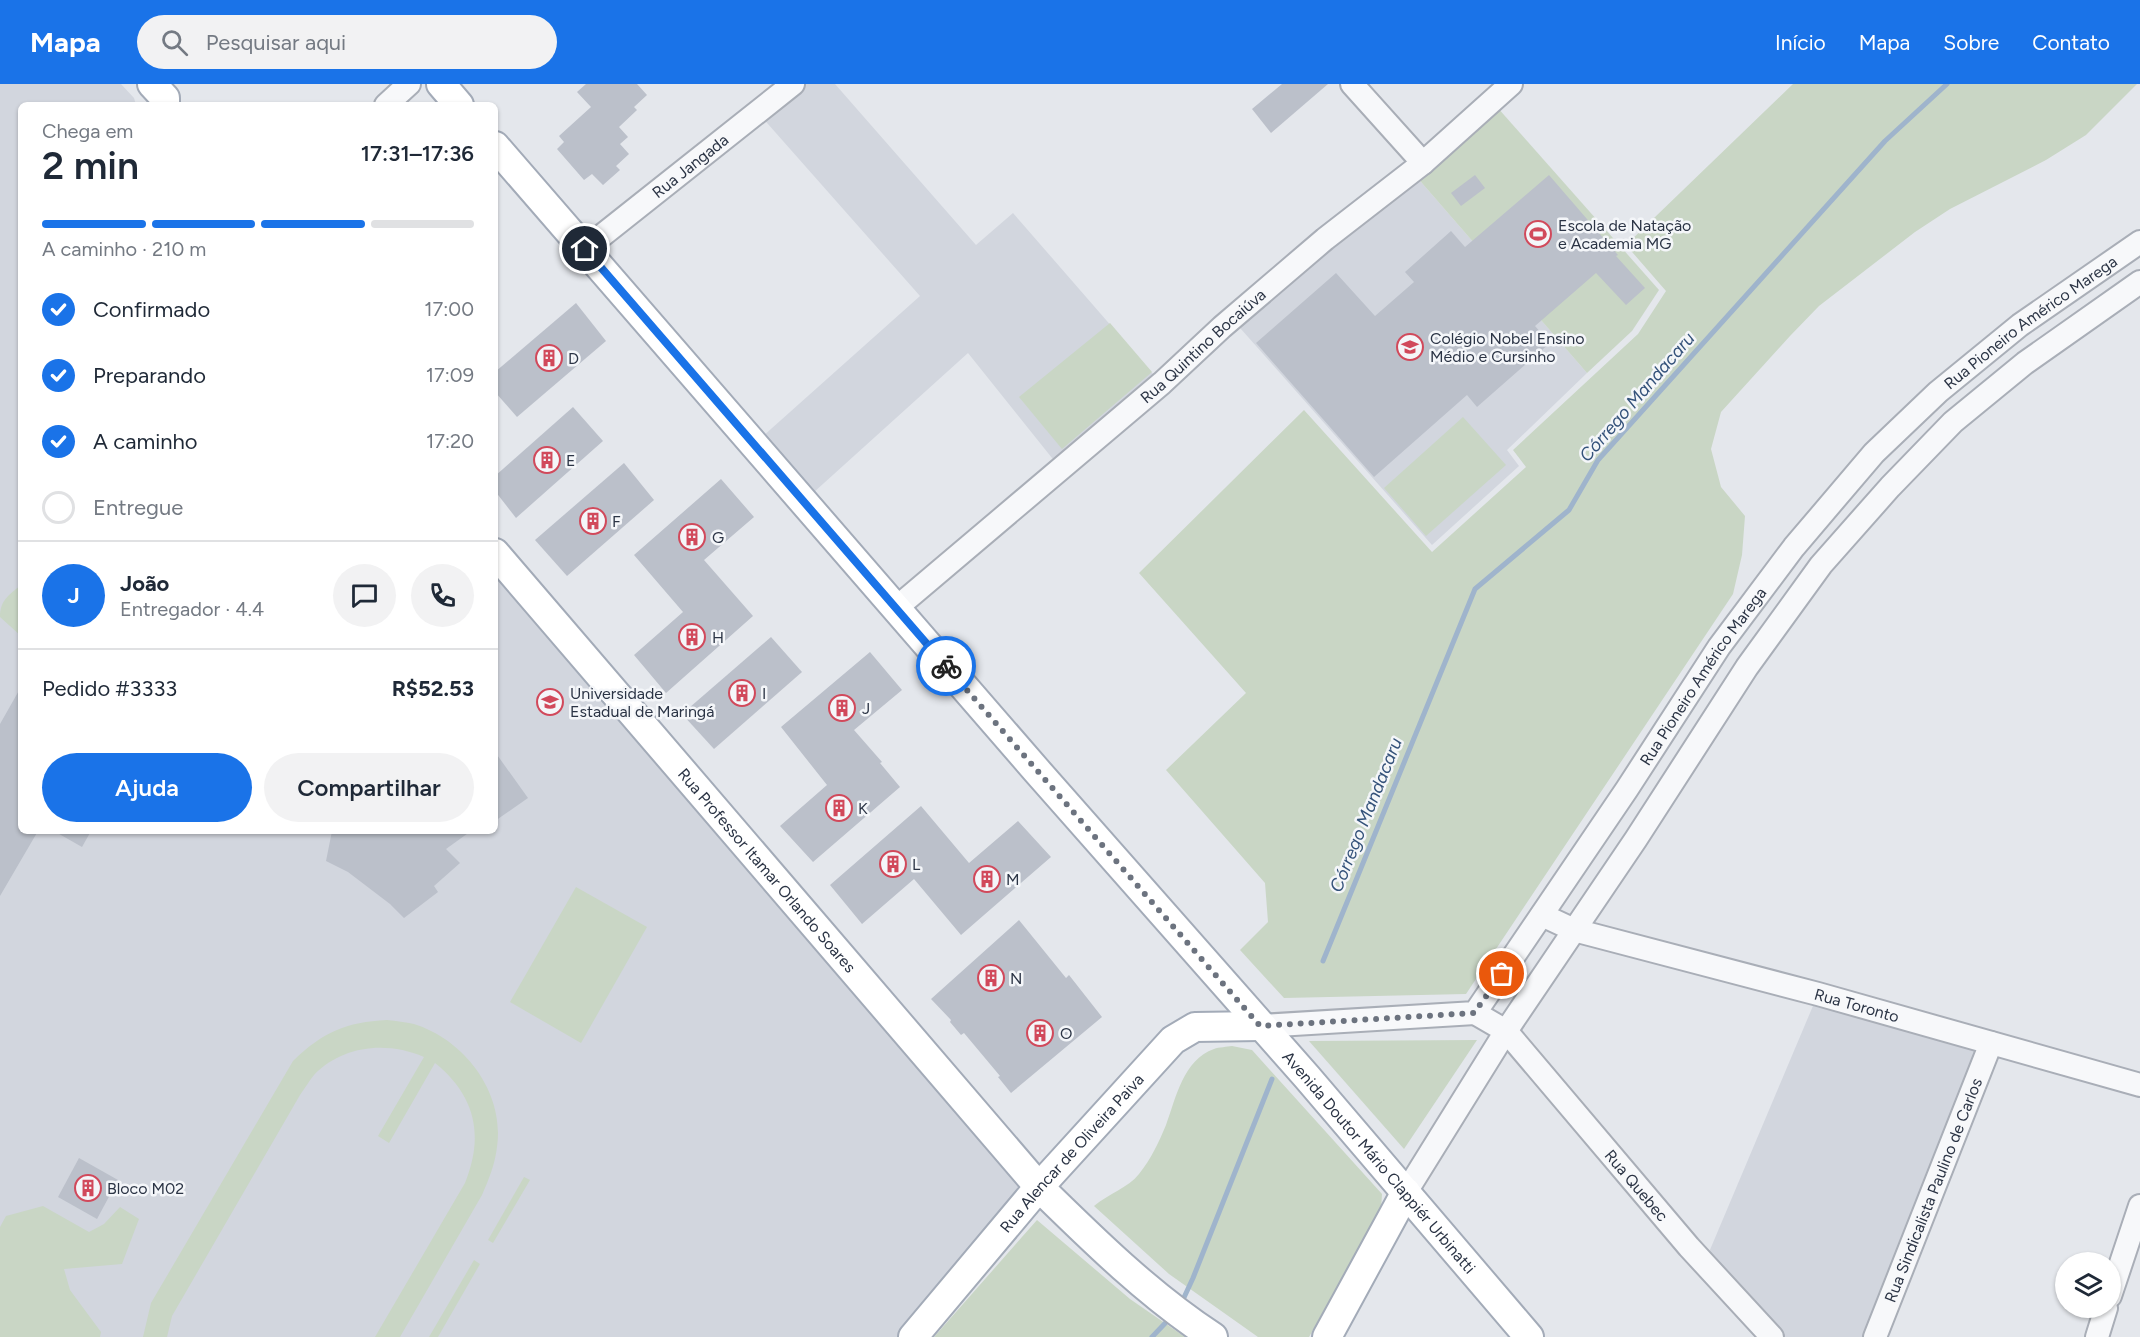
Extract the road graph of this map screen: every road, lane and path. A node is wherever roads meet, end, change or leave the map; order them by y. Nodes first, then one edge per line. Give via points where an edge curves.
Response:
1 (409, 84) edge
2 (441, 84) edge
3 (793, 84) edge
4 (1352, 84) edge
5 (1511, 84) edge
6 (389, 102) edge
7 (456, 102) edge
8 (498, 149) edge
9 (1423, 163) junction
10 (2140, 242) edge
11 (585, 249) junction
12 (2140, 282) edge
13 (498, 556) edge
14 (896, 609) junction
15 (1542, 915) junction
16 (1574, 930) junction
17 (1474, 1013) junction
18 (1260, 1026) junction
19 (1506, 1031) junction
20 (1991, 1043) junction
21 (2140, 1085) edge
22 (1039, 1187) junction
23 (1406, 1192) junction
24 (2140, 1206) edge
25 (2121, 1263) edge
26 (2103, 1318) edge
27 (1208, 1334) edge
28 (913, 1337) edge
29 (1326, 1337) edge
30 (1529, 1337) edge
31 (1772, 1337) edge
32 (1875, 1337) edge
33 (2097, 1337) edge

1 - 6 street
2 - 7 main road
3 - 11 street, Rua Jangada
4 - 9 street
5 - 9 street, Rua Quintino Bocaiúva
8 - 11 main road, Avenida Doutor Mário Clappiér Urbinatti
9 - 14 street, Rua Quintino Bocaiúva via 1325,238 1162,383
10 - 15 street, Rua Pioneiro Américo Marega via 2020,325 1938,392 1874,453 1794,547 1719,647
11 - 14 main road, Avenida Doutor Mário Clappiér Urbinatti
12 - 16 street, Rua Pioneiro Américo Marega via 1953,422 1890,487 1821,566 1747,667
13 - 22 main road, Rua Professor Itamar Orlando Soares
14 - 18 main road, Avenida Doutor Mário Clappiér Urbinatti
15 - 16 street, Rua Toronto
15 - 17 street, Rua Pioneiro Américo Marega
16 - 19 street, Rua Pioneiro Américo Marega
16 - 20 street, Rua Toronto
17 - 18 street
17 - 19 street
18 - 22 main road, Rua Alencar de Oliveira Paiva via 1195,1027 1173,1040
18 - 23 main road, Avenida Doutor Mário Clappiér Urbinatti
19 - 23 street, Rua Pioneiro Américo Marega
19 - 31 street, Rua Quebec via 1689,1247
20 - 21 street, Rua Toronto
20 - 32 street, Rua Sindicalista Paulino de Carlos
22 - 27 main road via 1148,1290
22 - 28 main road, Rua Alencar de Oliveira Paiva
23 - 29 main road
23 - 30 main road, Avenida Doutor Mário Clappiér Urbinatti
24 - 25 street
26 - 33 street

